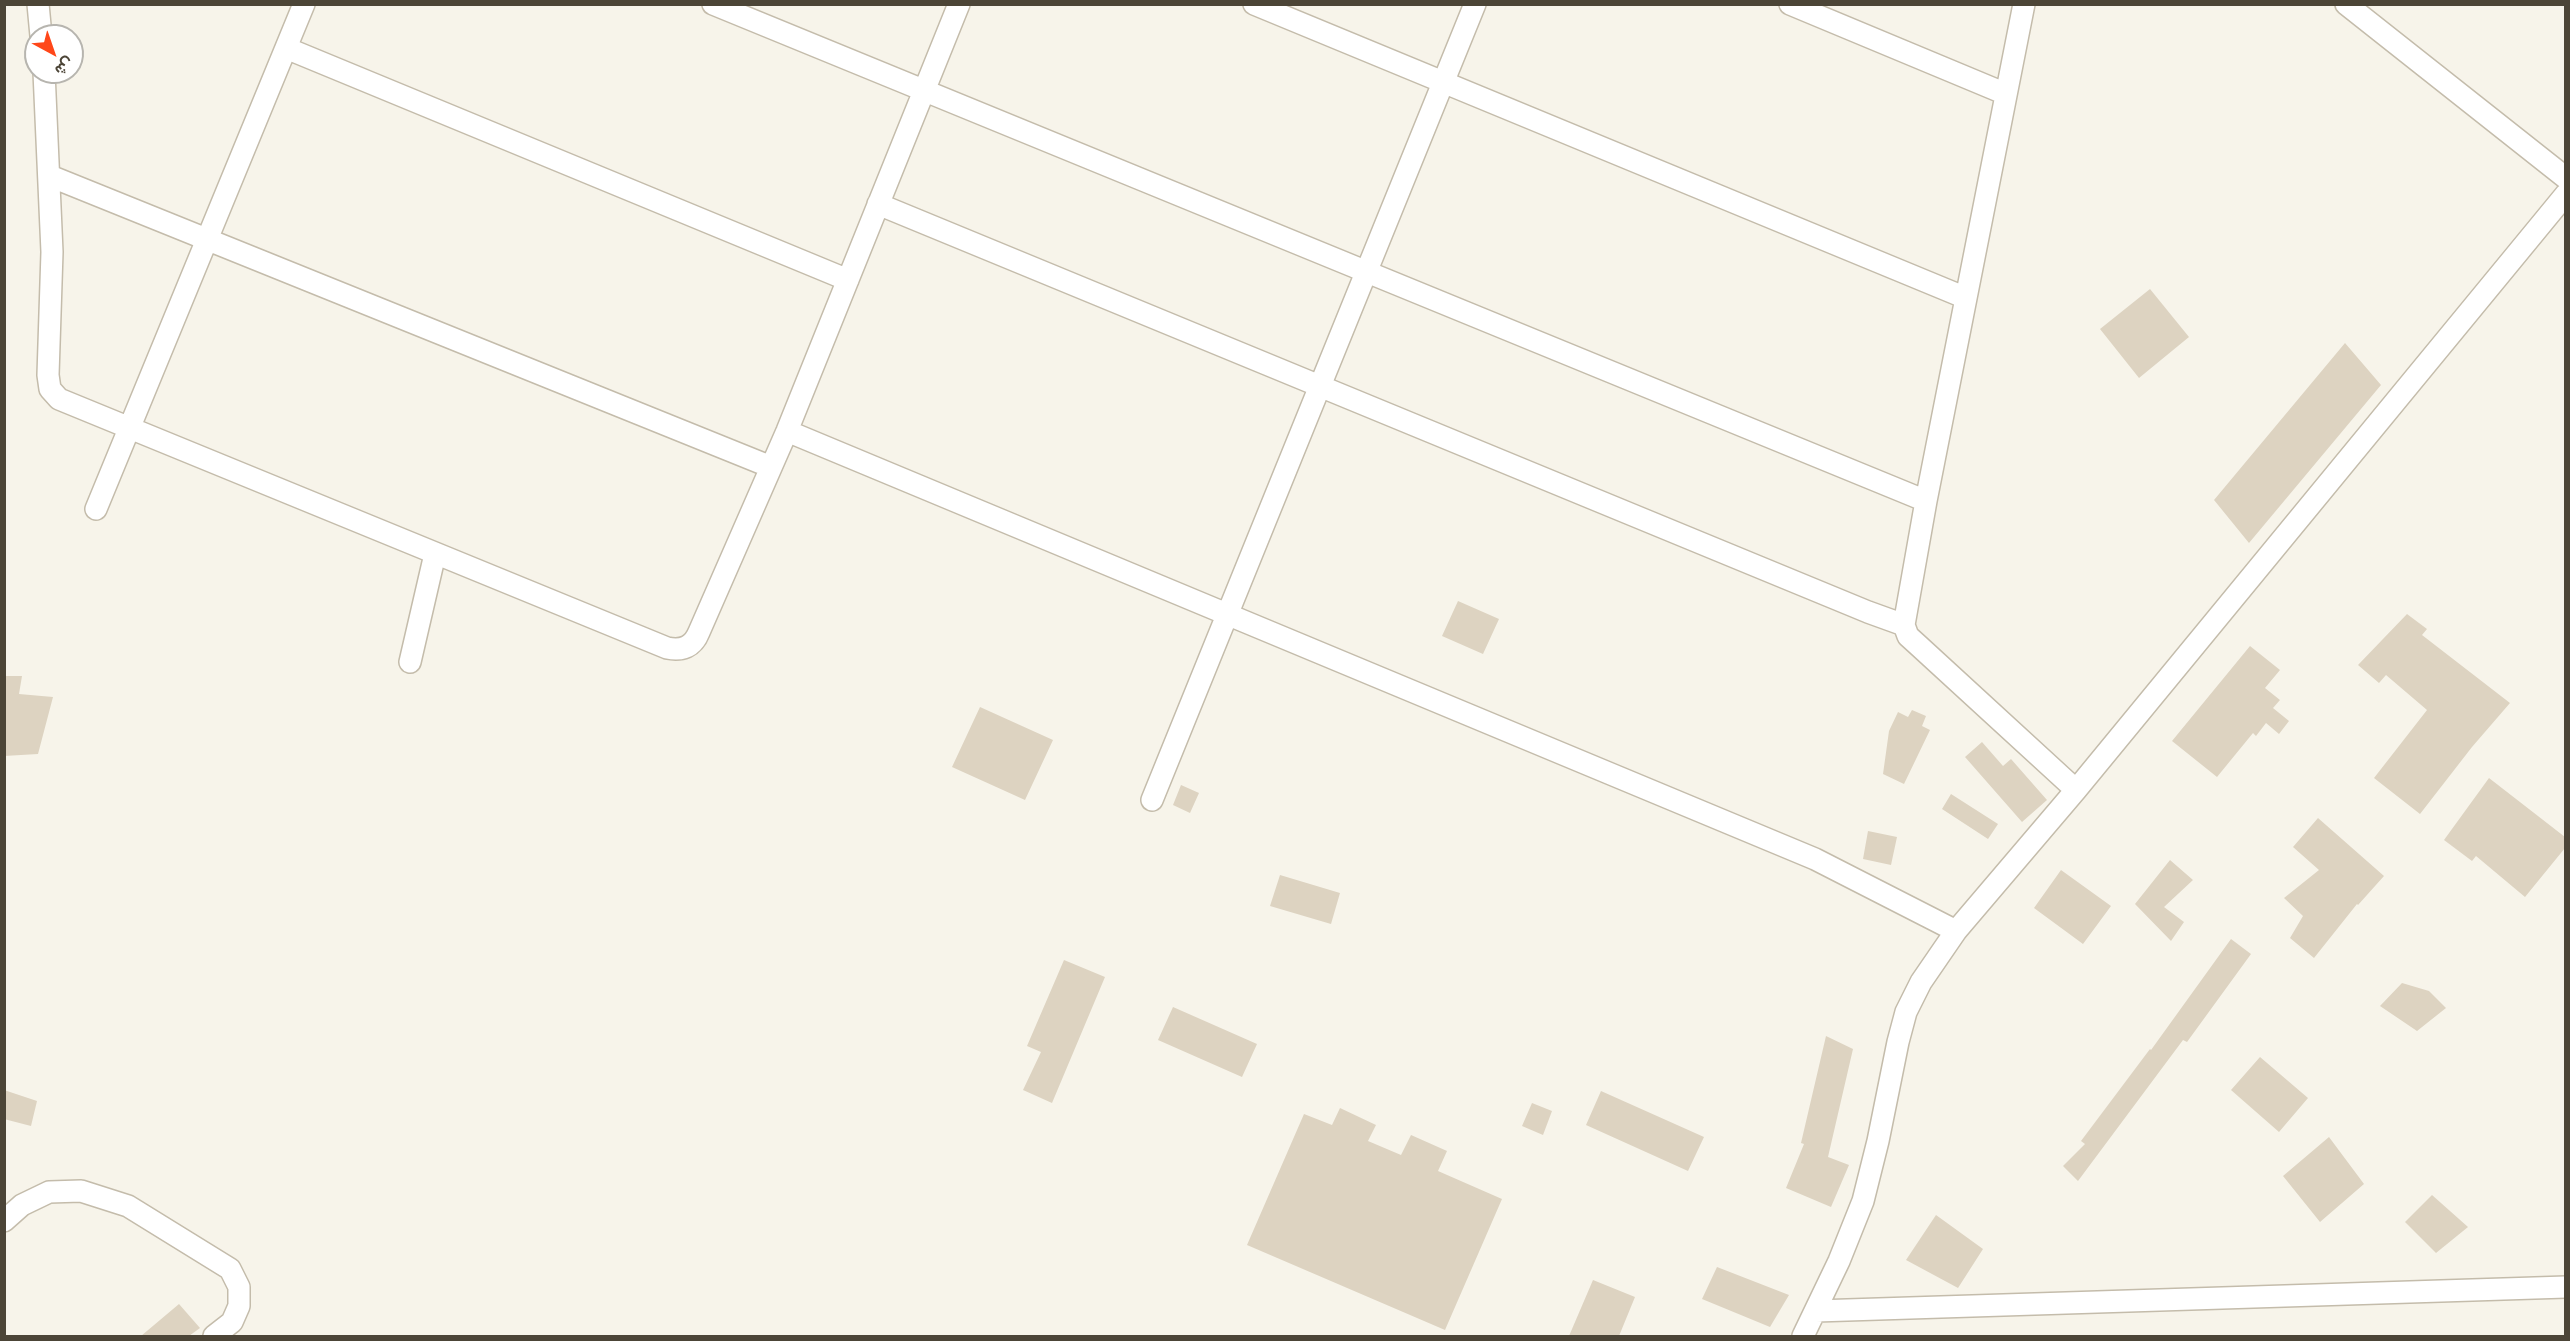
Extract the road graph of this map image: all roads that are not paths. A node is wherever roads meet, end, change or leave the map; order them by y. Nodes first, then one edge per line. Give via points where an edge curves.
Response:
1 (38, 4) edge
2 (304, 4) edge
3 (713, 4) edge
4 (959, 4) edge
5 (1254, 4) edge
6 (1475, 4) edge
7 (1790, 4) edge
8 (2024, 4) edge
9 (2346, 4) edge
10 (40, 24) edge
11 (286, 48) junction
12 (1443, 82) junction
13 (45, 84) edge
14 (924, 91) junction
15 (2006, 94) junction
16 (50, 176) junction
17 (2565, 178) edge
18 (2565, 194) edge
19 (878, 204) junction
20 (207, 239) junction
21 (1366, 273) junction
22 (848, 280) junction
23 (1966, 298) junction
24 (1320, 386) junction
25 (129, 429) junction
26 (786, 431) junction
27 (771, 467) junction
28 (1926, 501) junction
29 (96, 508) dead end
30 (435, 554) junction
31 (1227, 614) junction
32 (1904, 625) junction
33 (410, 662) dead end
34 (2076, 790) junction
35 (1152, 800) dead end
36 (1956, 931) junction
37 (4, 1221) edge
38 (2565, 1287) edge
39 (1816, 1311) junction
40 (214, 1336) edge
41 (1803, 1336) edge

1 - 10 street
2 - 11 street
3 - 14 street
4 - 14 street
5 - 12 street
6 - 12 street
7 - 15 street
8 - 15 street
9 - 17 street
11 - 20 street
11 - 22 street
12 - 21 street
12 - 23 street
13 - 16 street
14 - 19 street
14 - 21 street
15 - 23 street
16 - 20 street
16 - 25 street via 50,389 63,403
18 - 34 street
19 - 22 street
19 - 24 street
20 - 25 street
20 - 27 street
21 - 24 street
21 - 28 street
22 - 26 street
23 - 28 street
24 - 31 street
24 - 32 street
25 - 29 street
25 - 30 street
26 - 27 street
26 - 31 street
27 - 30 street via 697,638 680,649 667,648
28 - 32 street
30 - 33 street
31 - 35 street
31 - 36 street via 1815,859
32 - 34 street via 1908,636
34 - 36 street
36 - 39 street via 1906,1012 1863,1201
37 - 40 street via 22,1205 50,1192 81,1191 128,1206 222,1262 236,1278 240,1297 236,1314
38 - 39 street
39 - 41 street

